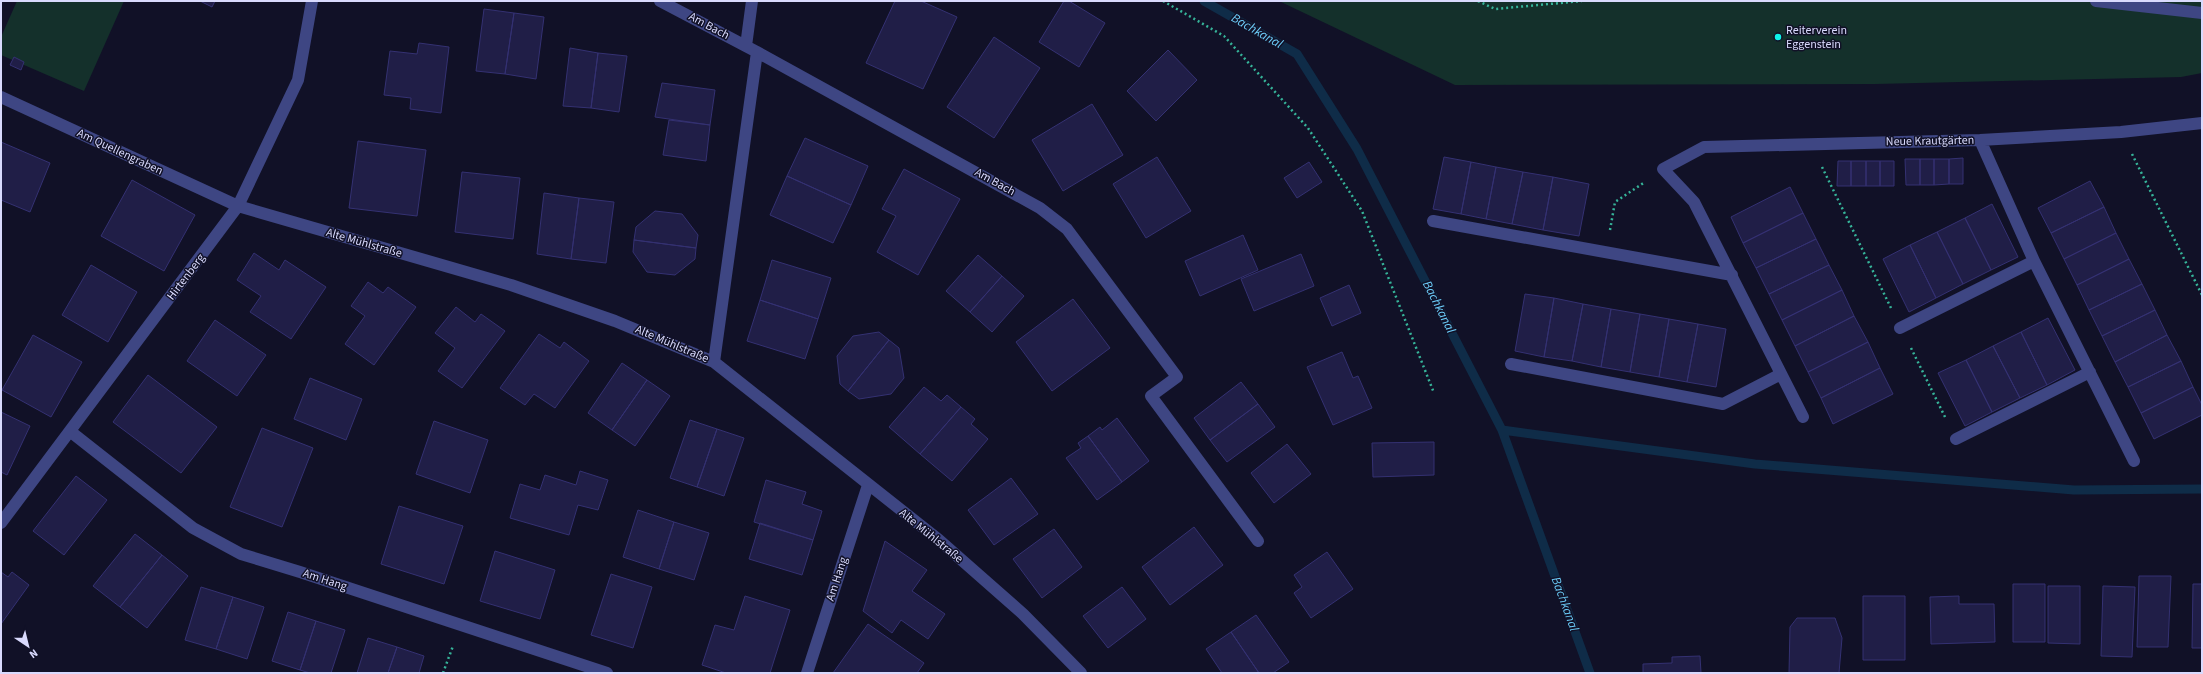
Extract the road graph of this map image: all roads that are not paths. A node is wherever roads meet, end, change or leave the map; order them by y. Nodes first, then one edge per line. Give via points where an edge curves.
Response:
1 (312, 1) edge
2 (660, 1) edge
3 (752, 1) edge
4 (2096, 1) edge
5 (2202, 13) edge
6 (746, 46) junction
7 (757, 52) junction
8 (1, 97) edge
9 (2202, 123) edge
10 (1980, 140) junction
11 (238, 206) junction
12 (1433, 221) dead end
13 (2034, 260) junction
14 (1732, 275) junction
15 (1900, 328) road end
16 (714, 362) junction
17 (1511, 364) dead end
18 (2090, 372) junction
19 (1781, 374) junction
20 (1803, 418) dead end
21 (71, 432) junction
22 (1956, 439) road end
23 (2134, 461) dead end
24 (868, 485) junction
25 (1, 523) edge
26 (1258, 541) dead end
27 (607, 673) edge
28 (807, 673) edge
29 (1081, 673) edge

1 - 11 street, Hirtenberg via 298,80
2 - 6 street, Am Bach
3 - 6 street
4 - 5 street
6 - 7 street, Am Bach
7 - 16 street
7 - 26 street, Am Bach via 1040,208 1067,229 1178,377 1151,396
8 - 11 street, Am Quellengraben
9 - 10 street, Neue Krautgärten via 2121,132
10 - 13 street
10 - 14 street, Neue Krautgärten via 1704,147 1663,169 1694,202
11 - 16 street, Alte Mühlstraße via 511,285 615,320
11 - 21 street, Hirtenberg
12 - 14 street
13 - 15 street
13 - 18 street
14 - 19 street
16 - 24 street, Alte Mühlstraße
17 - 19 street via 1723,404
18 - 22 street
18 - 23 street
19 - 20 street
21 - 25 street, Hirtenberg
21 - 27 street, Am Hang via 193,528 241,554
24 - 28 street, Am Hang
24 - 29 street, Alte Mühlstraße via 939,540 1023,614

